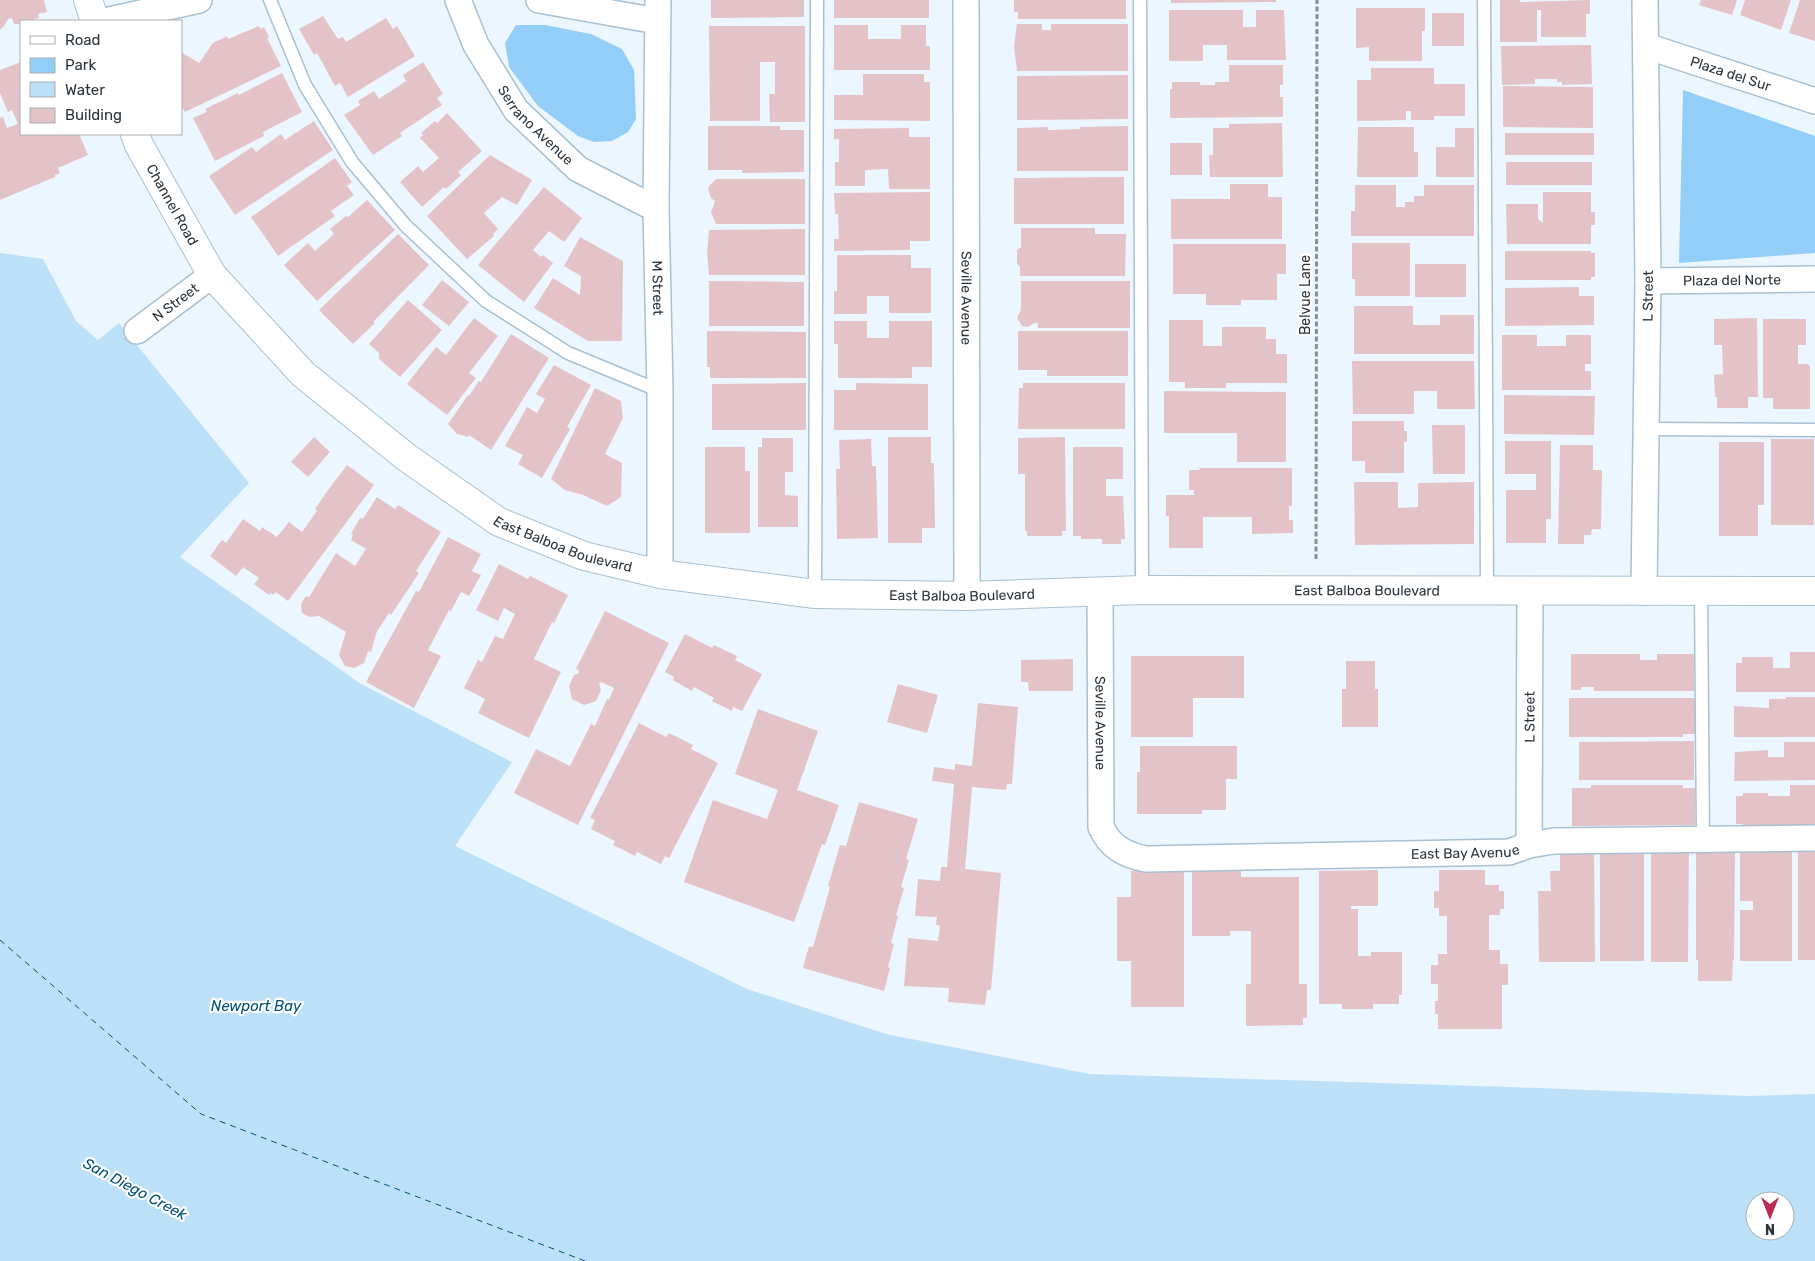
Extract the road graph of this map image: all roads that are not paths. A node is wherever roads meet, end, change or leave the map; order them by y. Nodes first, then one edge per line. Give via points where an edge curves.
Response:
1 (88, 0) edge
2 (199, 0) edge
3 (270, 0) edge
4 (458, 0) edge
5 (539, 0) edge
6 (817, 0) edge
7 (966, 0) edge
8 (1140, 0) edge
9 (1484, 0) edge
10 (1646, 0) edge
11 (657, 10) edge
12 (94, 20) edge
13 (109, 20) edge
14 (1646, 46) junction
15 (1815, 101) edge
16 (135, 135) edge
17 (656, 209) junction
18 (212, 275) junction
19 (1815, 280) edge
20 (1648, 281) junction
21 (137, 331) dead end
22 (660, 391) junction
23 (1646, 429) junction
24 (1815, 430) edge
25 (660, 574) junction
26 (1142, 590) junction
27 (1487, 590) junction
28 (1530, 590) junction
29 (1701, 591) junction
30 (1815, 591) edge
31 (1100, 592) junction
32 (1644, 592) junction
33 (815, 594) junction
34 (967, 596) junction
35 (1815, 838) edge
36 (1703, 839) junction
37 (1529, 845) junction
38 (1118, 848) joint

1 - 12 street
2 - 13 street
3 - 22 lane via 305,85 352,162 406,226 486,301 568,353
4 - 17 street, Serrano Avenue via 476,45 516,110 578,169
5 - 11 street
6 - 33 lane
7 - 34 street, Seville Avenue
8 - 26 lane
9 - 27 lane
10 - 14 street, L Street
11 - 17 street, M Street
14 - 15 street, Plaza del Sur
14 - 20 street, L Street
16 - 18 street, Channel Road
17 - 22 street, M Street
18 - 21 street, N Street
18 - 25 street, East Balboa Boulevard via 303,374 406,457 499,522 584,556
19 - 20 street, Plaza del Norte
20 - 23 street, L Street
22 - 25 street, M Street
23 - 24 lane
23 - 32 street, L Street
25 - 33 street, East Balboa Boulevard
26 - 27 street, East Balboa Boulevard
26 - 31 street, East Balboa Boulevard
27 - 28 street, East Balboa Boulevard
28 - 32 street, East Balboa Boulevard
28 - 37 street, L Street
29 - 30 street, East Balboa Boulevard
29 - 32 street, East Balboa Boulevard
29 - 36 lane
31 - 34 street, East Balboa Boulevard
31 - 38 street, Seville Avenue via 1102,827 1106,838
33 - 34 street, East Balboa Boulevard
35 - 36 street, East Bay Avenue
36 - 37 street, East Bay Avenue via 1554,841
37 - 38 street, East Bay Avenue via 1509,852 1146,859 1130,856

